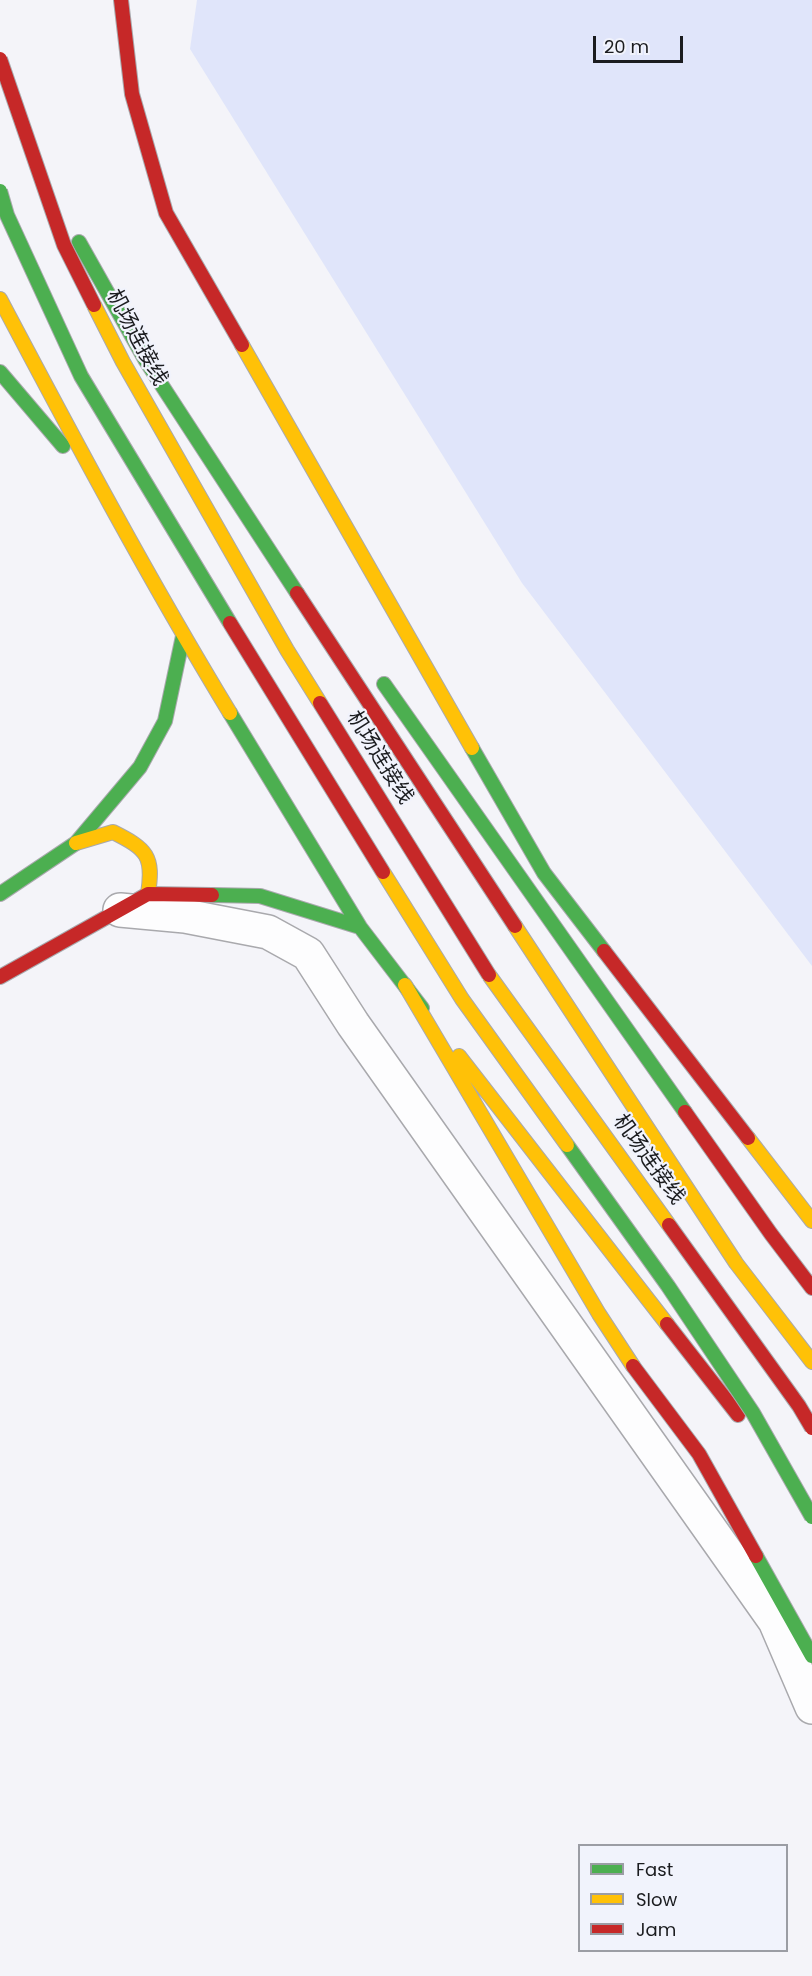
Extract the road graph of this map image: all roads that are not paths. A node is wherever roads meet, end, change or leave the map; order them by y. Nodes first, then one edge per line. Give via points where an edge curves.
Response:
1 (121, 0) edge
2 (0, 59) edge
3 (0, 104) edge
4 (0, 191) edge
5 (0, 298) edge
6 (0, 372) edge
7 (195, 437) junction
8 (101, 490) junction
9 (311, 589) dead end
10 (183, 636) junction
11 (381, 679) dead end
12 (76, 843) junction
13 (0, 894) edge
14 (148, 894) junction
15 (120, 910) junction
16 (360, 927) junction
17 (0, 977) edge
18 (405, 986) junction
19 (812, 1221) edge
20 (812, 1288) edge
21 (812, 1362) edge
22 (812, 1428) edge
23 (812, 1507) edge
24 (812, 1517) edge
25 (812, 1656) edge
26 (812, 1707) edge

1 - 19 main road via 132,93 166,213 544,873
2 - 22 main road, 机场连接线, bridge via 64,245 123,362 287,650 483,966
3 - 7 main road via 146,361
4 - 24 main road, bridge via 7,215 81,376 268,687 462,999 675,1296 753,1413
5 - 8 main road
6 - 8 main road
7 - 9 main road
7 - 21 main road via 736,1263
8 - 10 main road
10 - 12 main road via 165,721 140,767
10 - 16 main road
11 - 20 main road
12 - 13 main road
12 - 14 main road via 113,832 141,845 149,855
14 - 15 main road
14 - 16 main road via 260,896
15 - 17 main road
15 - 26 street via 185,916 268,932 308,954 353,1024 775,1621
16 - 18 main road
18 - 23 main road
18 - 25 main road via 600,1314 638,1373 699,1454

